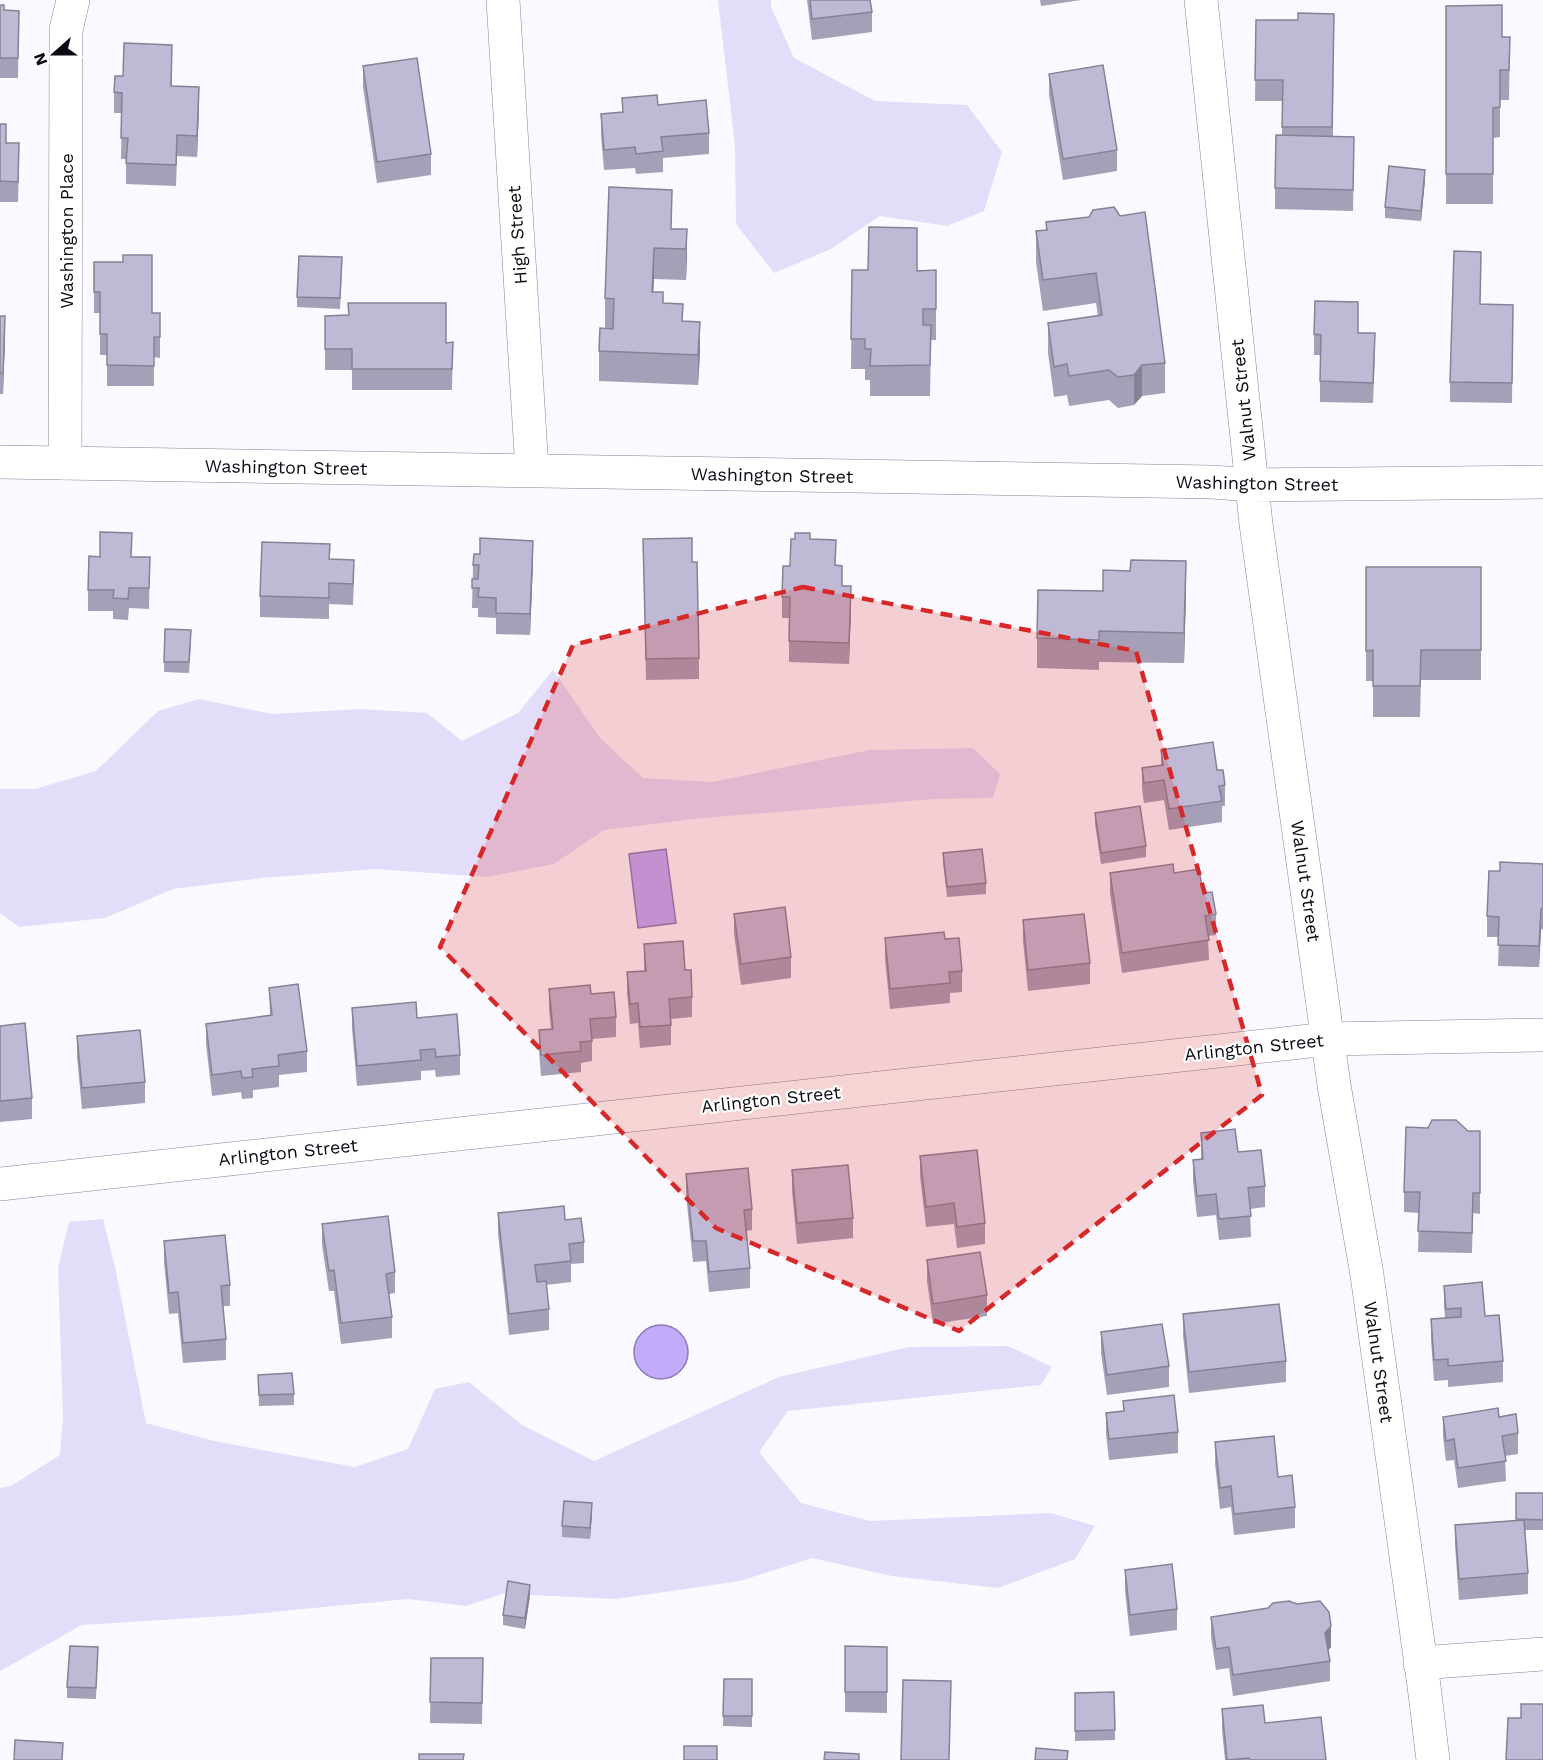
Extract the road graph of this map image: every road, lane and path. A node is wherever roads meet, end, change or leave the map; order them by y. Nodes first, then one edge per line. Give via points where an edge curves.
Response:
1 (72, 0) edge
2 (502, 0) edge
3 (1201, 0) edge
4 (0, 462) edge
5 (65, 463) junction
6 (532, 470) junction
7 (1543, 482) edge
8 (1252, 485) junction
9 (1543, 1035) edge
10 (1328, 1039) junction
11 (0, 1184) edge
12 (1543, 1654) edge
13 (1420, 1664) junction
14 (1433, 1760) edge

1 - 5 street, Washington Place via 66,30
2 - 6 street, High Street
3 - 8 street, Walnut Street
4 - 5 street, Washington Street
5 - 6 street, Washington Street
6 - 8 street, Washington Street
7 - 8 street, Washington Street
8 - 10 street, Walnut Street
9 - 10 street, Arlington Street
10 - 11 street, Arlington Street
10 - 13 street, Walnut Street via 1367,1275
12 - 13 street
13 - 14 street, Walnut Street

